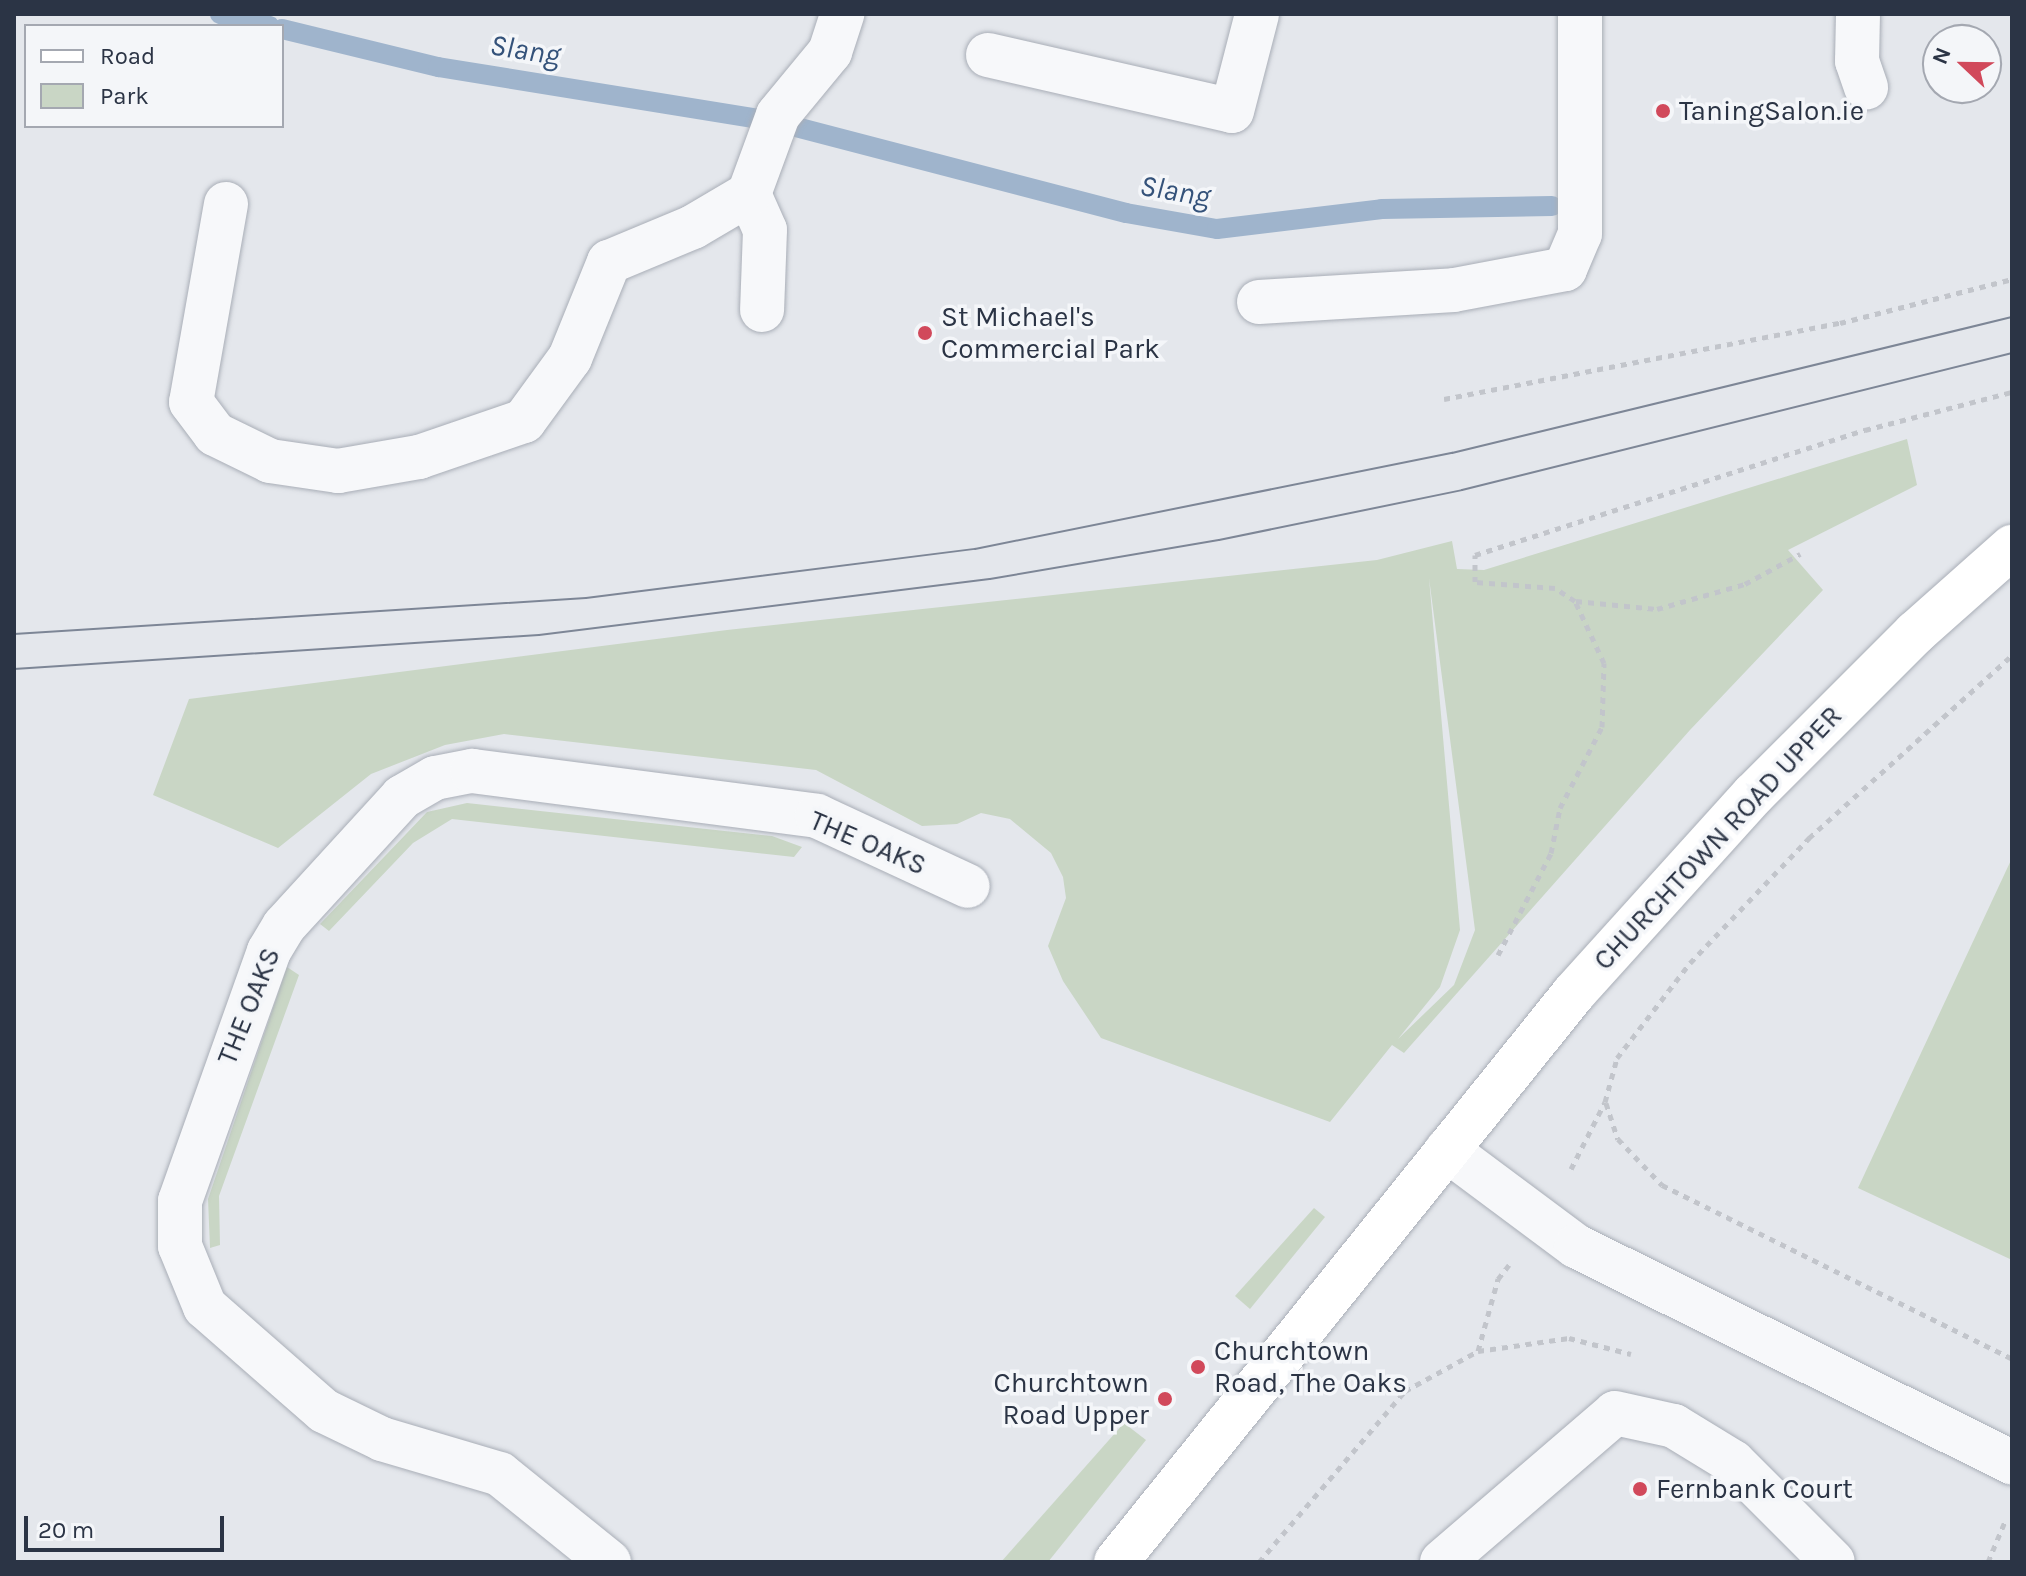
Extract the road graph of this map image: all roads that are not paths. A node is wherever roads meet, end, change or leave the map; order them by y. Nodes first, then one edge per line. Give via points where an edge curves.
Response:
1 (842, 14) edge
2 (1257, 14) edge
3 (1580, 14) edge
4 (1858, 14) edge
5 (988, 55) dead end
6 (1866, 87) dead end
7 (749, 194) junction
8 (226, 204) dead end
9 (1259, 302) dead end
10 (762, 310) dead end
11 (2012, 547) edge
12 (968, 886) dead end
13 (1447, 1150) junction
14 (2012, 1462) edge
15 (609, 1562) edge
16 (1116, 1562) edge
17 (1442, 1562) edge
18 (1833, 1562) edge

1 - 7 street via 830,52 778,115
2 - 5 street via 1232,111
3 - 9 street via 1580,234 1565,269 1454,290
4 - 6 street via 1857,61
7 - 8 street via 693,227 609,262 570,358 524,421 419,457 338,471 270,461 215,434 191,402
7 - 10 street via 765,230
11 - 13 main road, CHURCHTOWN ROAD UPPER via 1915,633 1754,794 1574,993
12 - 15 street, THE OAKS via 817,816 472,771 435,778 402,797 284,926 269,951 180,1201 180,1246 205,1307 324,1411 382,1439 500,1474
13 - 14 street via 1576,1246
13 - 16 main road, CHURCHTOWN ROAD UPPER
17 - 18 street via 1615,1413 1674,1426 1733,1462

